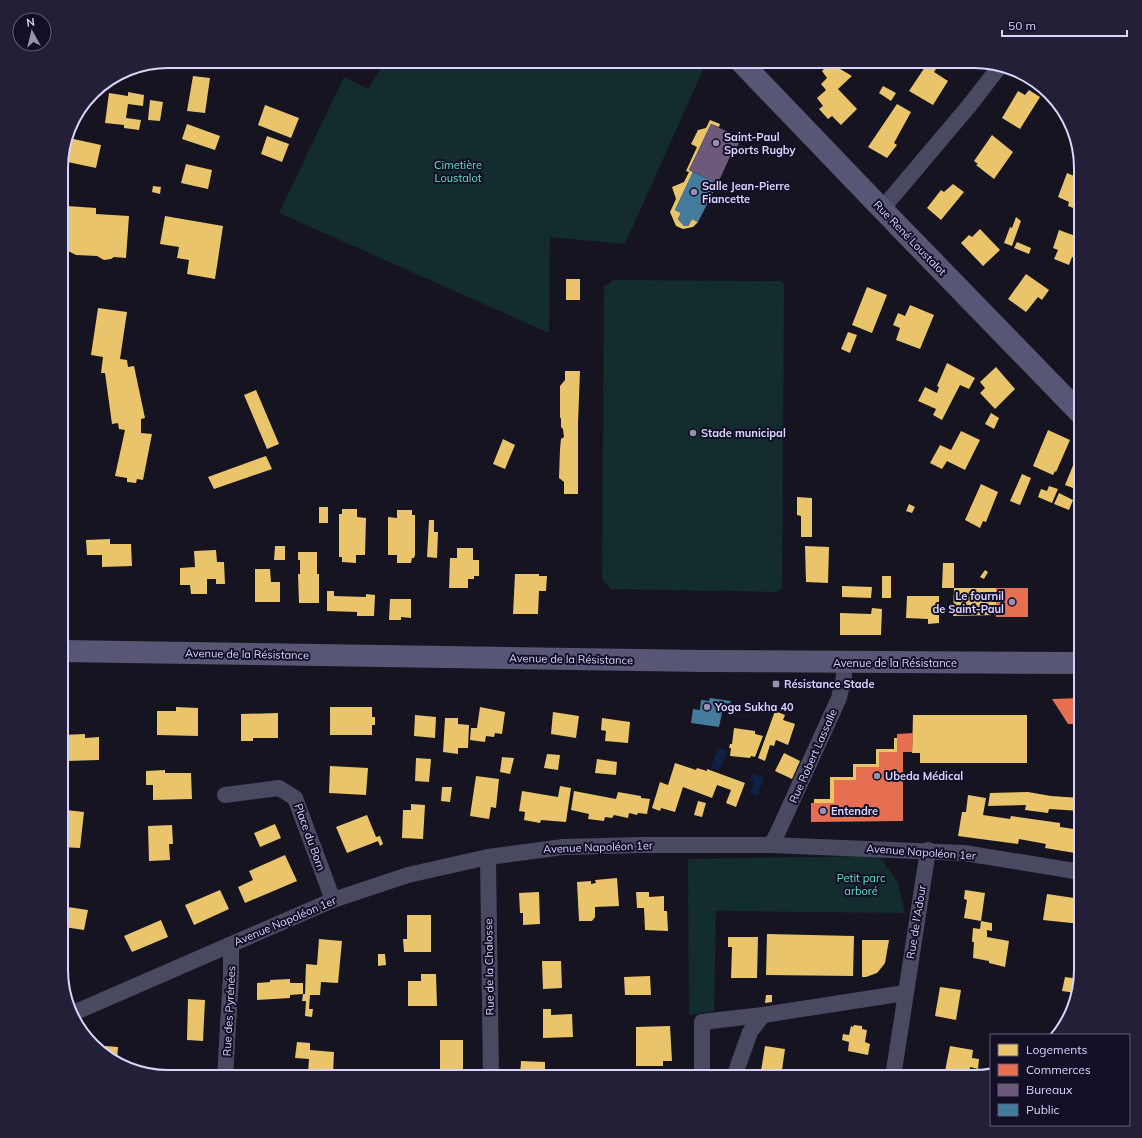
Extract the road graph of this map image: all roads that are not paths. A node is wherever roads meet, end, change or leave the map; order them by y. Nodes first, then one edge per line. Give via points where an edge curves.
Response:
1 (747, 68) edge
2 (997, 70) edge
3 (882, 209) junction
4 (1074, 407) edge
5 (68, 651) edge
6 (843, 663) junction
7 (1074, 664) edge
8 (226, 794) dead end
9 (771, 845) junction
10 (928, 850) junction
11 (488, 856) junction
12 (1074, 871) edge
13 (333, 900) junction
14 (231, 945) junction
15 (905, 993) junction
16 (77, 1011) edge
17 (764, 1015) junction
18 (225, 1070) edge
19 (491, 1070) edge
20 (702, 1070) edge
21 (736, 1070) edge
22 (894, 1070) edge

1 - 3 main road, Rue René Loustalot
2 - 3 street
3 - 4 main road, Rue René Loustalot
5 - 6 main road, Avenue de la Résistance
6 - 7 main road, Avenue de la Résistance
6 - 9 street, Rue Robert Lassalle via 844,677 839,698
8 - 13 street, Place du Born via 278,788 295,798
9 - 10 street, Avenue Napoléon 1er
9 - 11 street, Avenue Napoléon 1er via 563,846
10 - 12 street, Avenue Napoléon 1er via 964,853
10 - 15 street, Rue de l'Adour
11 - 13 street, Avenue Napoléon 1er via 408,875
11 - 19 street, Rue de la Chalosse
13 - 14 street, Avenue Napoléon 1er
14 - 16 street, Avenue Napoléon 1er
14 - 18 street, Rue des Pyrénées
15 - 17 street
15 - 22 street, Rue de l'Adour
17 - 20 street via 702,1022
17 - 21 street via 750,1032

